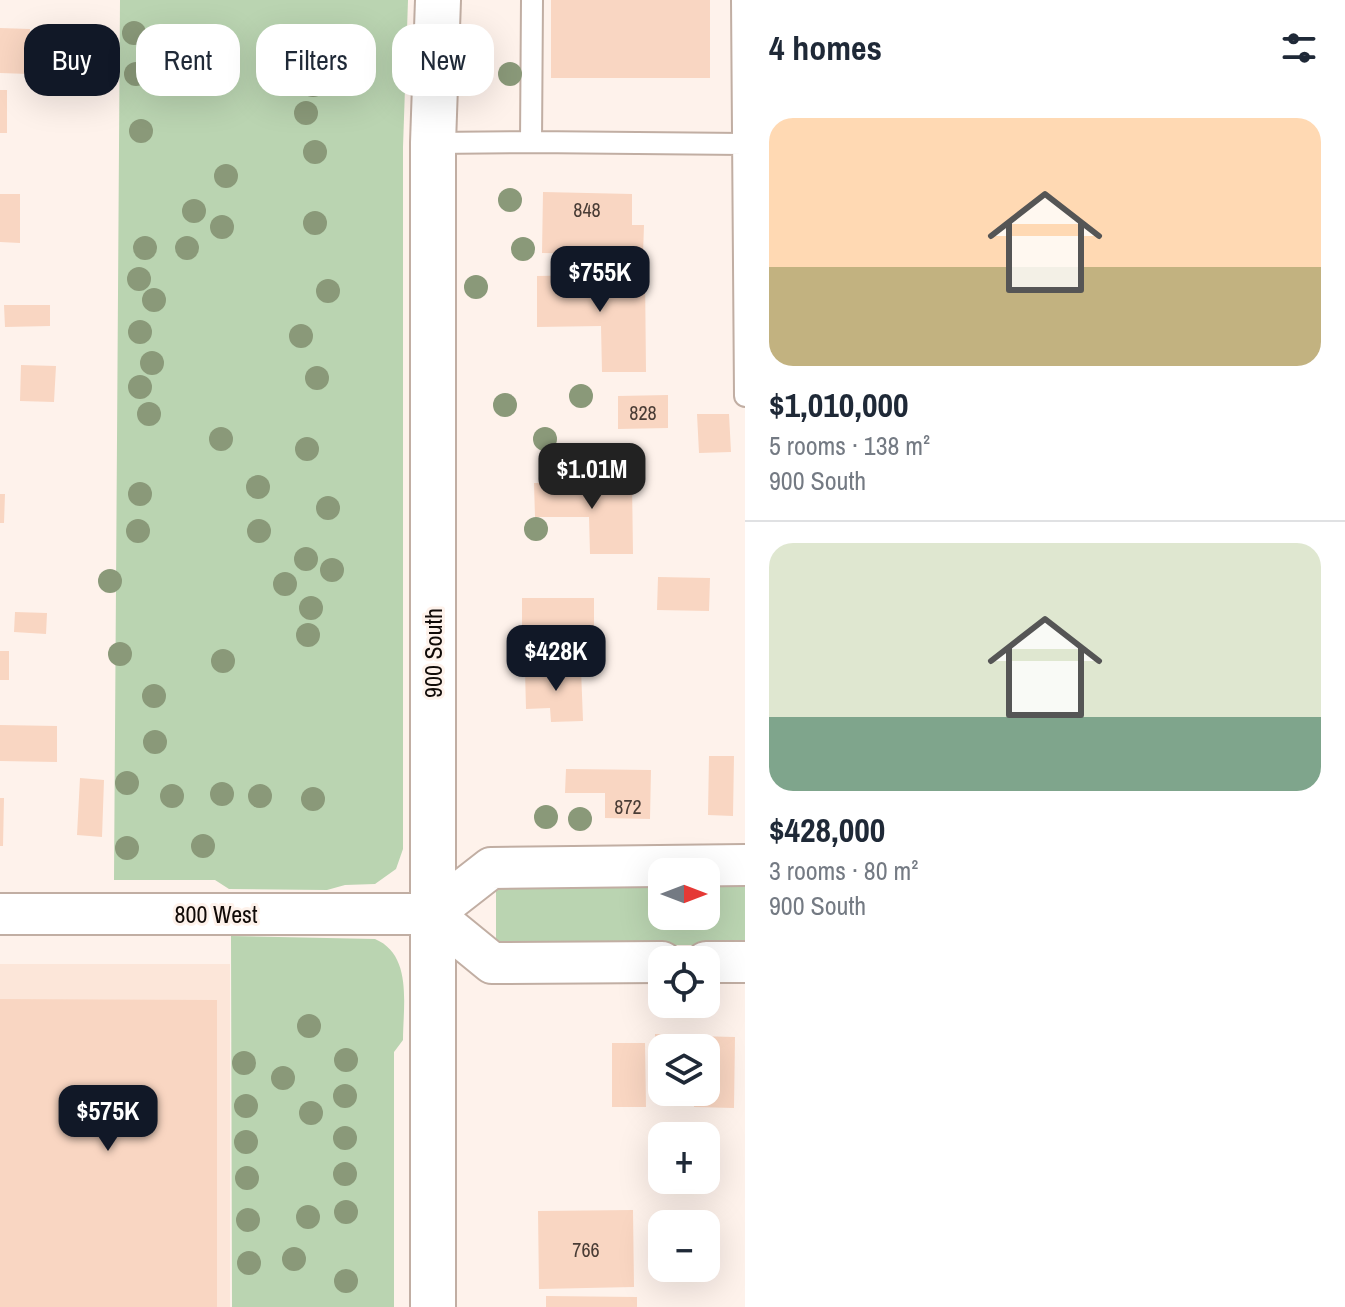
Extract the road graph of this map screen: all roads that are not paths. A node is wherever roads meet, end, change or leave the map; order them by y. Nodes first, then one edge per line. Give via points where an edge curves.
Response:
1 (438, 0) edge
2 (532, 0) edge
3 (742, 0) edge
4 (531, 142) junction
5 (433, 143) junction
6 (743, 144) junction
7 (745, 396) edge
8 (745, 865) edge
9 (0, 914) edge
10 (432, 914) junction
11 (648, 962) edge
12 (720, 962) edge
13 (745, 962) edge
14 (433, 1307) edge

1 - 5 street, 900 South
2 - 4 lane
3 - 6 lane
4 - 5 lane
4 - 6 lane
5 - 10 street, 900 South
6 - 7 lane
8 - 10 street via 491,868
9 - 10 street, 800 West
10 - 11 street via 492,963
10 - 14 street, 900 South
12 - 13 street

